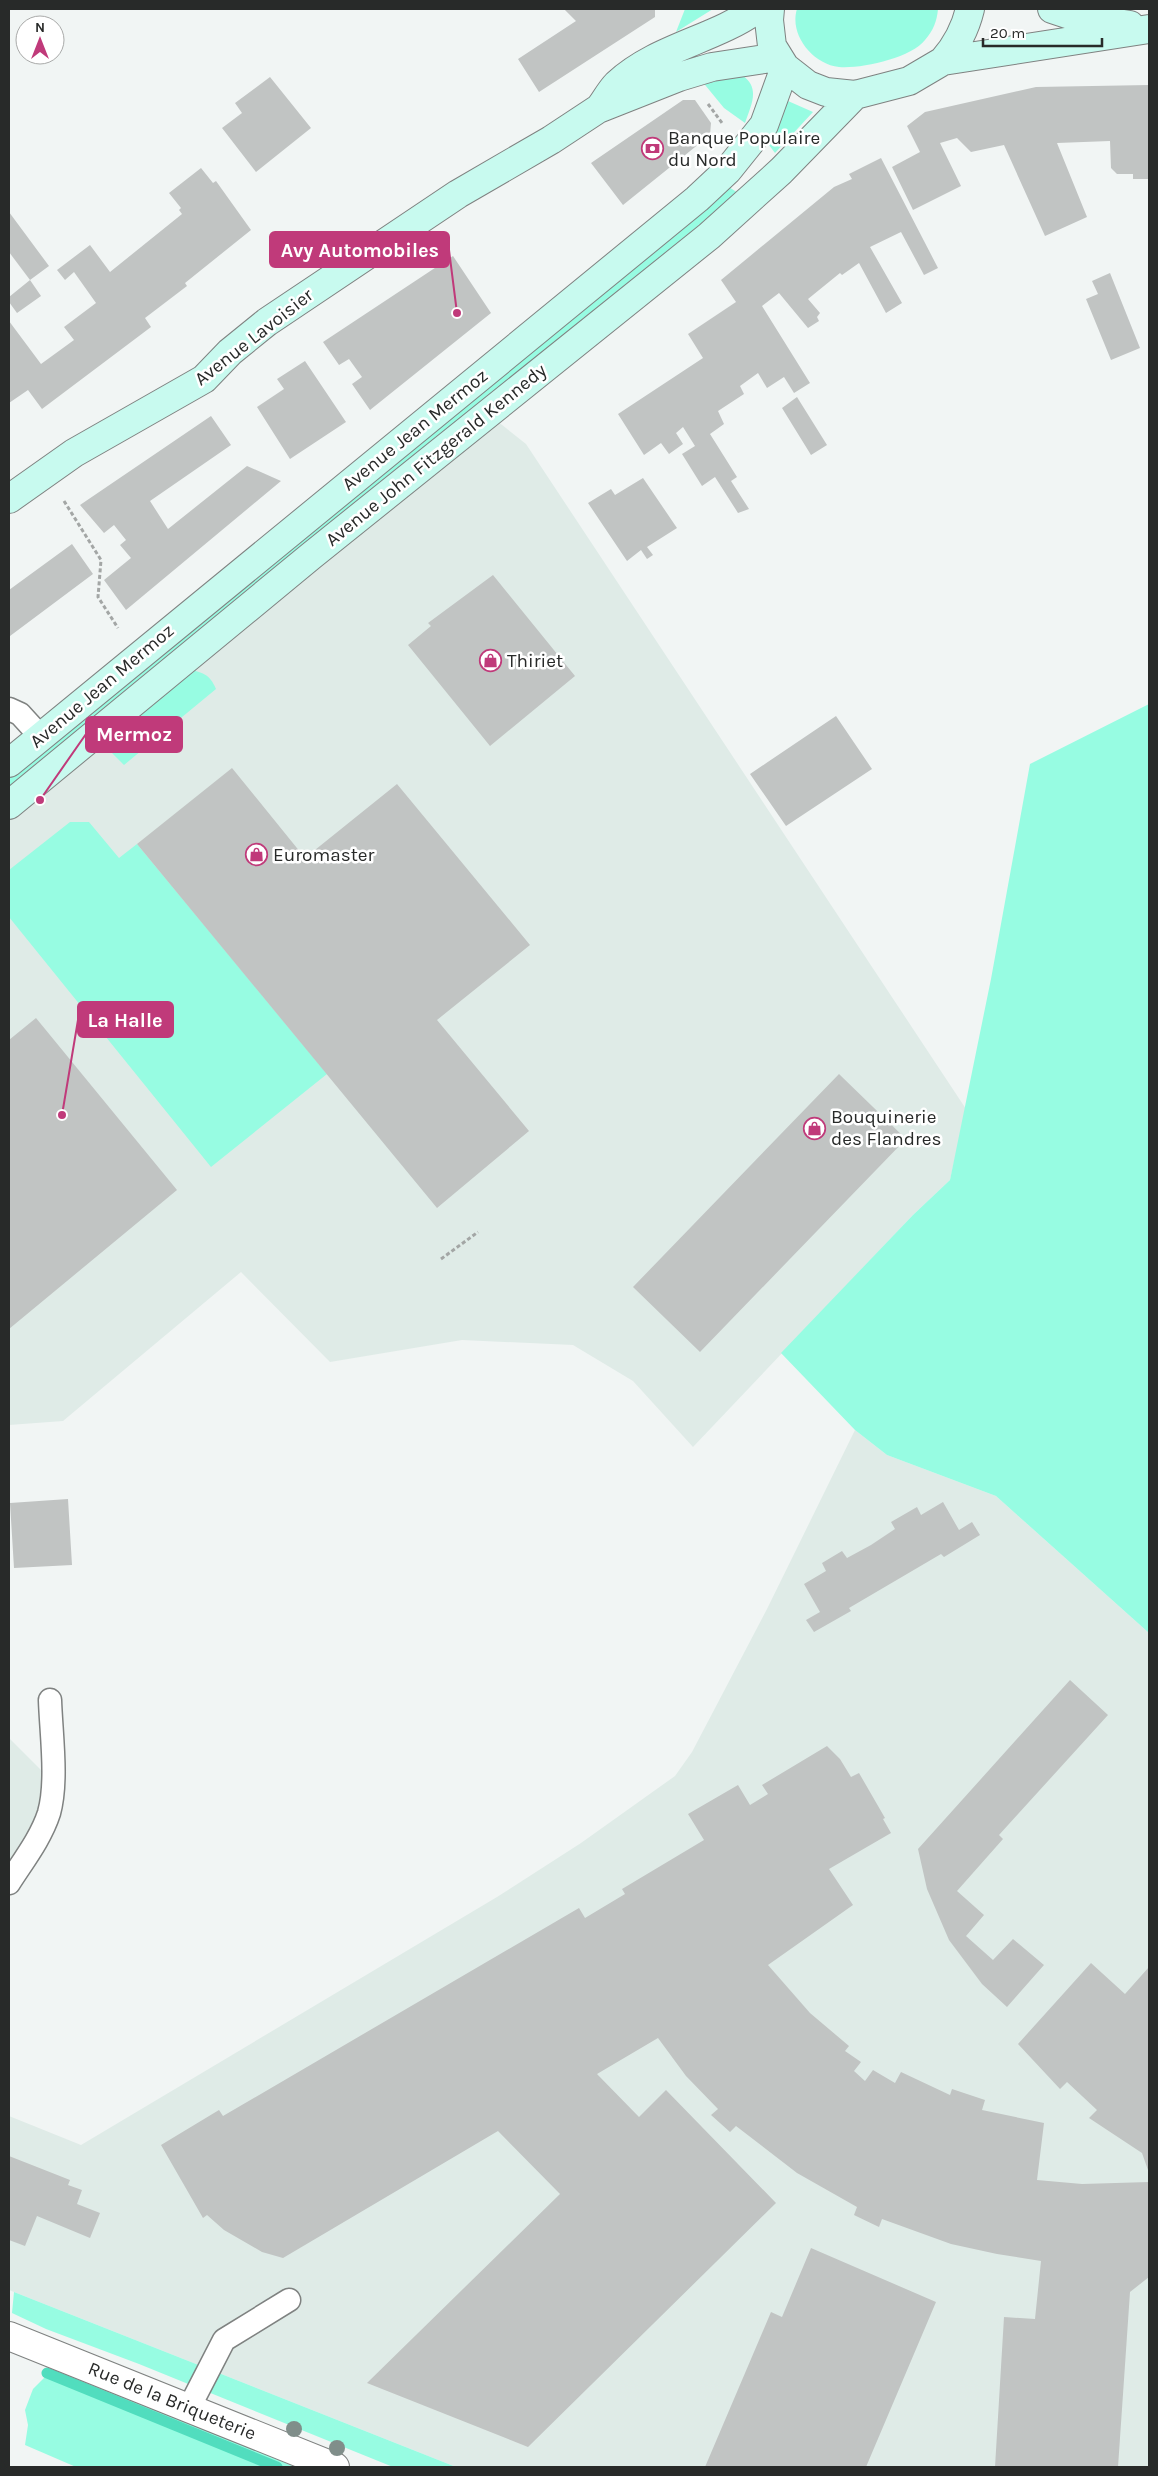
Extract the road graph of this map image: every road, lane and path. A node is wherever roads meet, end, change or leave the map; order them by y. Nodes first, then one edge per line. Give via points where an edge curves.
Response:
1 (756, 9) edge
2 (770, 9) edge
3 (970, 9) edge
4 (1052, 9) edge
5 (1149, 28) edge
6 (943, 61) junction
7 (782, 62) junction
8 (855, 95) junction
9 (598, 109) junction
10 (45, 474) junction
11 (9, 499) edge
12 (120, 630) dead end
13 (9, 709) edge
14 (42, 737) junction
15 (9, 764) edge
16 (9, 805) edge
17 (478, 1232) dead end
18 (441, 1259) dead end
19 (50, 1700) dead end
20 (9, 1883) edge
21 (289, 2300) dead end
22 (9, 2336) edge
23 (189, 2408) junction
24 (335, 2467) edge

1 - 9 main road via 740,20 641,67 616,84
2 - 7 main road via 772,46
3 - 6 main road via 966,27
4 - 5 main road via 1073,16
5 - 6 main road
6 - 8 main road via 908,81
7 - 8 main road via 808,85 826,92
7 - 9 main road via 712,67
7 - 14 main road, Avenue Jean Mermoz via 764,125 728,170 697,199
8 - 16 main road, Avenue John Fitzgerald Kennedy via 781,171 709,236 311,556
9 - 10 main road, Avenue Lavoisier via 458,194 267,322 230,352 204,379 74,453
10 - 11 main road, Avenue Lavoisier
10 - 12 path via 102,560 98,597
13 - 14 lane via 20,714
14 - 15 main road, Avenue Jean Mermoz
17 - 18 path
19 - 20 lane via 52,1781 49,1812
21 - 23 lane via 224,2340
22 - 23 street, Rue de la Briqueterie
23 - 24 street, Rue de la Briqueterie

